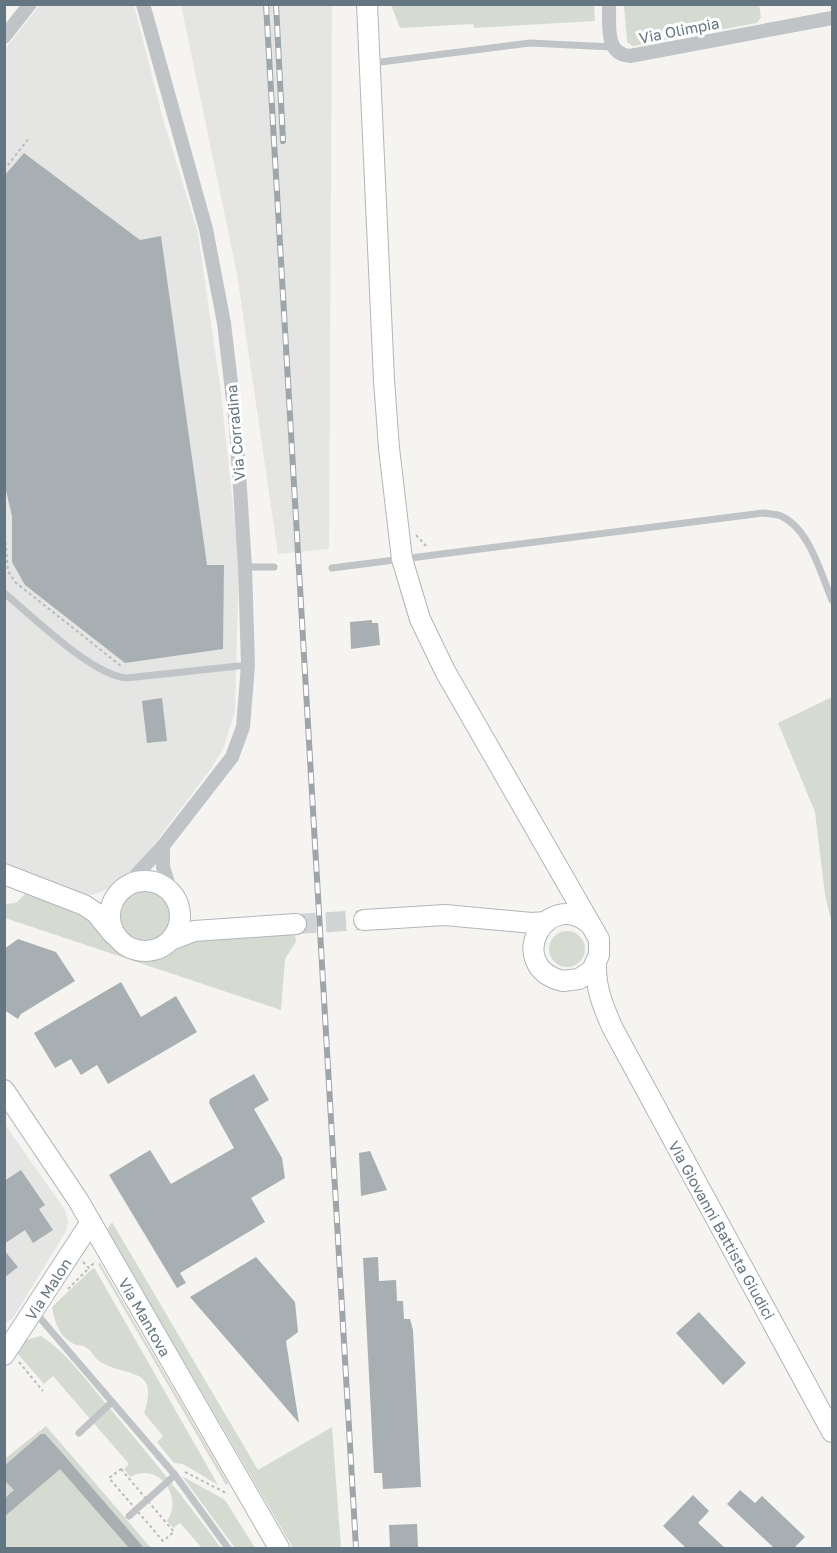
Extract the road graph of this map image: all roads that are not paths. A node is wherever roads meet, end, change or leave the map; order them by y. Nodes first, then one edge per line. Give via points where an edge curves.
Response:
1 (30, 4) edge
2 (143, 4) edge
3 (367, 4) edge
4 (609, 4) edge
5 (832, 18) edge
6 (4, 37) edge
7 (612, 47) junction
8 (369, 64) junction
9 (402, 559) junction
10 (245, 567) junction
11 (274, 567) dead end
12 (332, 568) dead end
13 (4, 593) edge
14 (832, 600) edge
15 (248, 665) junction
16 (163, 846) junction
17 (558, 871) junction
18 (4, 874) edge
19 (123, 889) junction
20 (66, 897) junction
21 (175, 898) junction
22 (488, 919) junction
23 (364, 920) tunnel mouth
24 (549, 920) junction
25 (296, 924) tunnel mouth
26 (591, 926) junction
27 (225, 928) junction
28 (118, 939) junction
29 (171, 940) junction
30 (533, 952) junction
31 (596, 963) junction
32 (563, 981) junction
33 (612, 1027) junction
34 (4, 1090) edge
35 (91, 1222) junction
36 (34, 1311) junction
37 (9, 1356) edge
38 (112, 1402) junction
39 (79, 1432) dead end
40 (832, 1432) edge
41 (174, 1475) junction
42 (129, 1516) dead end
43 (223, 1547) edge
44 (279, 1548) edge

1 - 6 street
2 - 10 street, Via Corradina via 210,250 231,374
3 - 8 main road, Via Giovanni Battista Giudici
4 - 7 street
5 - 7 street, Via Olimpia via 648,54 623,55
7 - 8 lane via 530,43
8 - 9 main road, Via Giovanni Battista Giudici via 388,448
9 - 12 lane
9 - 14 lane via 762,513 781,516 794,525 807,543
9 - 17 main road, Via Giovanni Battista Giudici via 420,619 445,671
10 - 11 lane
10 - 15 street, Via Corradina
13 - 15 lane via 94,666 114,676
15 - 16 street, Via Corradina via 243,727 232,757
16 - 19 street, Via Corradina
16 - 21 street via 163,867
17 - 24 main road via 559,896
17 - 26 main road, Via Giovanni Battista Giudici
18 - 20 main road
19 - 20 main road via 87,899
19 - 21 main road via 150,880
19 - 28 main road via 110,911 112,930
20 - 28 main road via 96,914
21 - 27 main road via 198,921
21 - 29 main road via 180,923
22 - 23 main road, Via Giovanni Battista Giudici via 445,915
22 - 24 main road, Via Giovanni Battista Giudici
22 - 30 main road, Via Giovanni Battista Giudici via 512,932
24 - 26 main road, Via Giovanni Battista Giudici via 577,916
24 - 30 main road via 536,935
25 - 27 main road
26 - 31 main road, Via Giovanni Battista Giudici via 600,948
27 - 29 main road via 194,931
28 - 29 main road via 138,951 162,947
30 - 32 main road, Via Giovanni Battista Giudici via 543,972
31 - 32 main road via 586,975
31 - 33 main road, Via Giovanni Battista Giudici via 601,1001
32 - 33 main road, Via Giovanni Battista Giudici via 596,1006
33 - 40 main road, Via Giovanni Battista Giudici
34 - 35 main road, Via Mantova
35 - 36 main road, Via Malon
35 - 44 main road, Via Mantova
36 - 37 main road, Via Malon
36 - 38 lane
38 - 39 lane
38 - 41 lane
41 - 42 lane
41 - 43 lane

